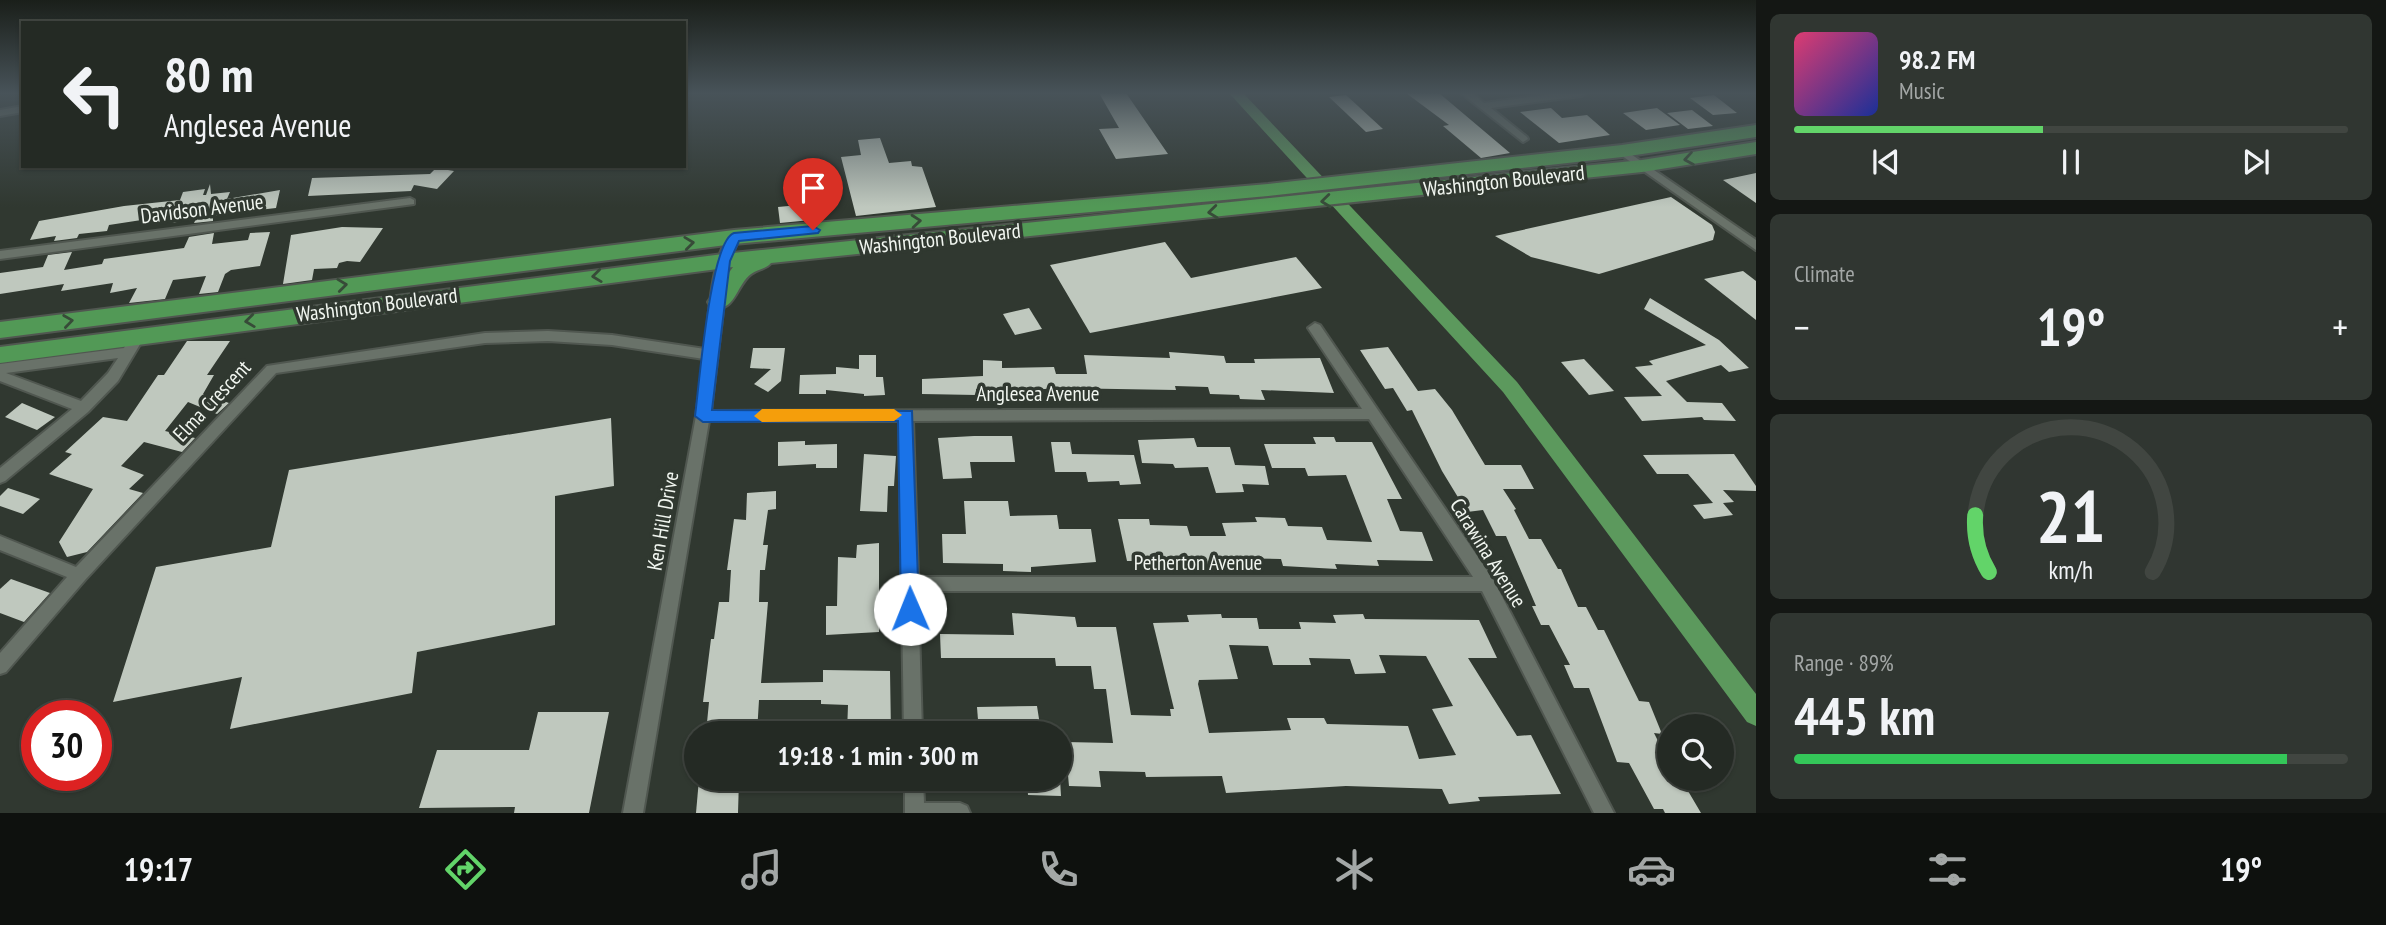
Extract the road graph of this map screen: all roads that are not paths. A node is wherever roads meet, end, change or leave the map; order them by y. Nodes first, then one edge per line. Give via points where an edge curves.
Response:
1 (1513, 131) edge
2 (1756, 131) edge
3 (1523, 139) dead end
4 (1756, 148) edge
5 (1622, 151) junction
6 (1642, 166) junction
7 (1275, 197) junction
8 (410, 202) dead end
9 (734, 237) junction
10 (1753, 241) edge
11 (816, 252) junction
12 (0, 255) edge
13 (723, 261) junction
14 (632, 272) junction
15 (719, 302) junction
16 (1315, 328) dead end
17 (0, 330) edge
18 (133, 344) junction
19 (0, 355) edge
20 (711, 355) junction
21 (0, 369) edge
22 (0, 376) edge
23 (83, 408) junction
24 (1373, 414) junction
25 (906, 415) junction
26 (703, 416) junction
27 (0, 477) edge
28 (0, 543) edge
29 (79, 575) junction
30 (909, 584) junction
31 (1488, 584) junction
32 (0, 666) edge
33 (913, 721) edge
34 (914, 791) edge
35 (633, 813) edge
36 (915, 813) edge
37 (960, 813) edge
38 (1604, 813) edge

1 - 3 street
2 - 5 highway, Washington Boulevard
4 -> 6 highway, Washington Boulevard
5 - 6 street
5 - 7 highway, Washington Boulevard via 1354,180
6 -> 7 highway, Washington Boulevard via 1370,196
6 - 10 street
9 -> 7 highway, Washington Boulevard
7 -> 11 highway, Washington Boulevard
8 - 12 street, Davidson Avenue
9 - 13 street, Ken Hill Drive
17 -> 9 highway, Washington Boulevard
11 - 13 highway, Washington Boulevard
11 - 15 highway via 766,260 743,269
13 - 14 highway, Washington Boulevard
13 - 15 street, Ken Hill Drive
14 - 15 highway via 691,273 710,286
14 -> 18 highway, Washington Boulevard
15 - 20 street, Ken Hill Drive
16 - 24 street, Carawina Avenue
18 - 19 highway, Washington Boulevard
18 - 21 street
18 - 23 street via 113,377
20 - 26 street, Ken Hill Drive
20 - 29 street, Elma Crescent via 612,340 485,338 272,369
22 - 23 street
23 - 27 street
24 - 25 street, Anglesea Avenue
24 - 31 street, Carawina Avenue
25 - 26 street, Anglesea Avenue
25 - 30 street
26 - 35 street, Ken Hill Drive
28 - 29 street
29 - 32 street, Elma Crescent
30 - 31 street, Petherton Avenue
30 - 33 street
31 - 38 street, Carawina Avenue
34 - 36 street
36 - 37 street

